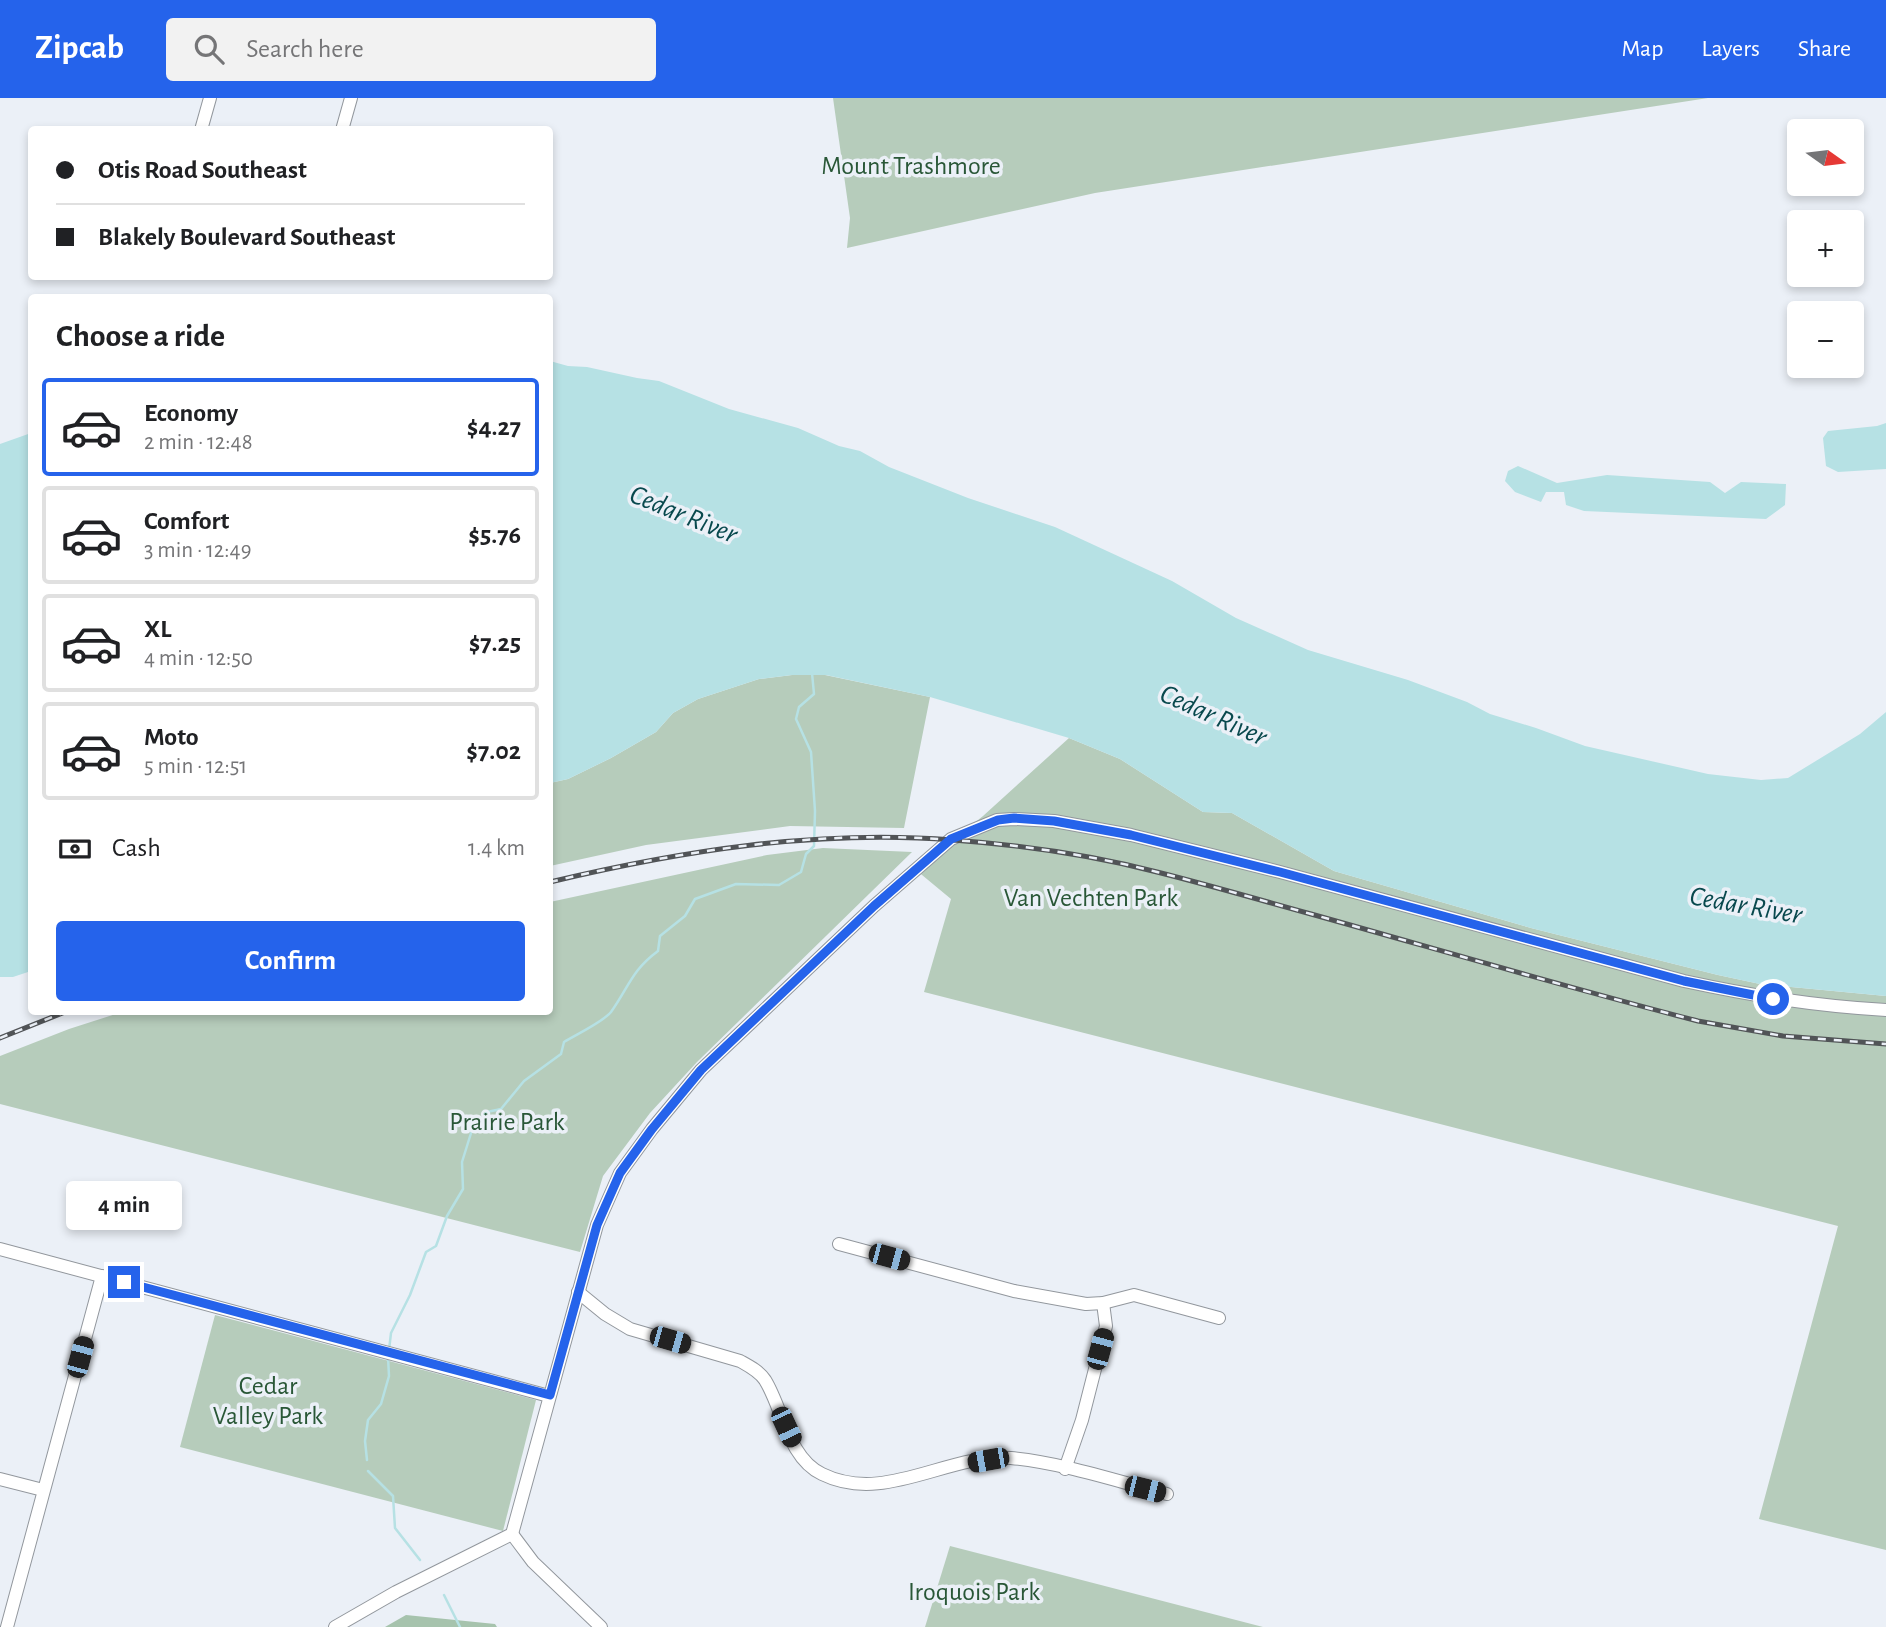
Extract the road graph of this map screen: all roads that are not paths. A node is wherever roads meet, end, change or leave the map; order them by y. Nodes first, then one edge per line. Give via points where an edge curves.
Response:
1 (210, 98) edge
2 (351, 98) edge
3 (202, 126) edge
4 (343, 126) edge
5 (1886, 1010) edge
6 (839, 1244) dead end
7 (0, 1249) edge
8 (102, 1276) junction
9 (578, 1292) junction
10 (1103, 1303) junction
11 (1219, 1318) dead end
12 (550, 1395) junction
13 (1065, 1469) junction
14 (0, 1479) edge
15 (43, 1490) junction
16 (1167, 1494) dead end
17 (512, 1534) junction
18 (7, 1627) edge
19 (335, 1627) edge
20 (601, 1627) edge

1 - 3 street
2 - 4 street
5 - 9 street via 1737,993 1131,835 1054,821 998,820 951,839 701,1070 620,1173 597,1225
6 - 10 street via 1014,1291
7 - 8 street
8 - 12 street
8 - 15 street
9 - 12 street
9 - 13 street via 630,1329 754,1369 764,1378 797,1451 818,1473 830,1478 881,1484 1009,1458
10 - 11 street via 1135,1295
10 - 13 street via 1106,1326
12 - 17 street
13 - 16 street
14 - 15 street
15 - 18 street
17 - 19 street
17 - 20 street via 533,1562

